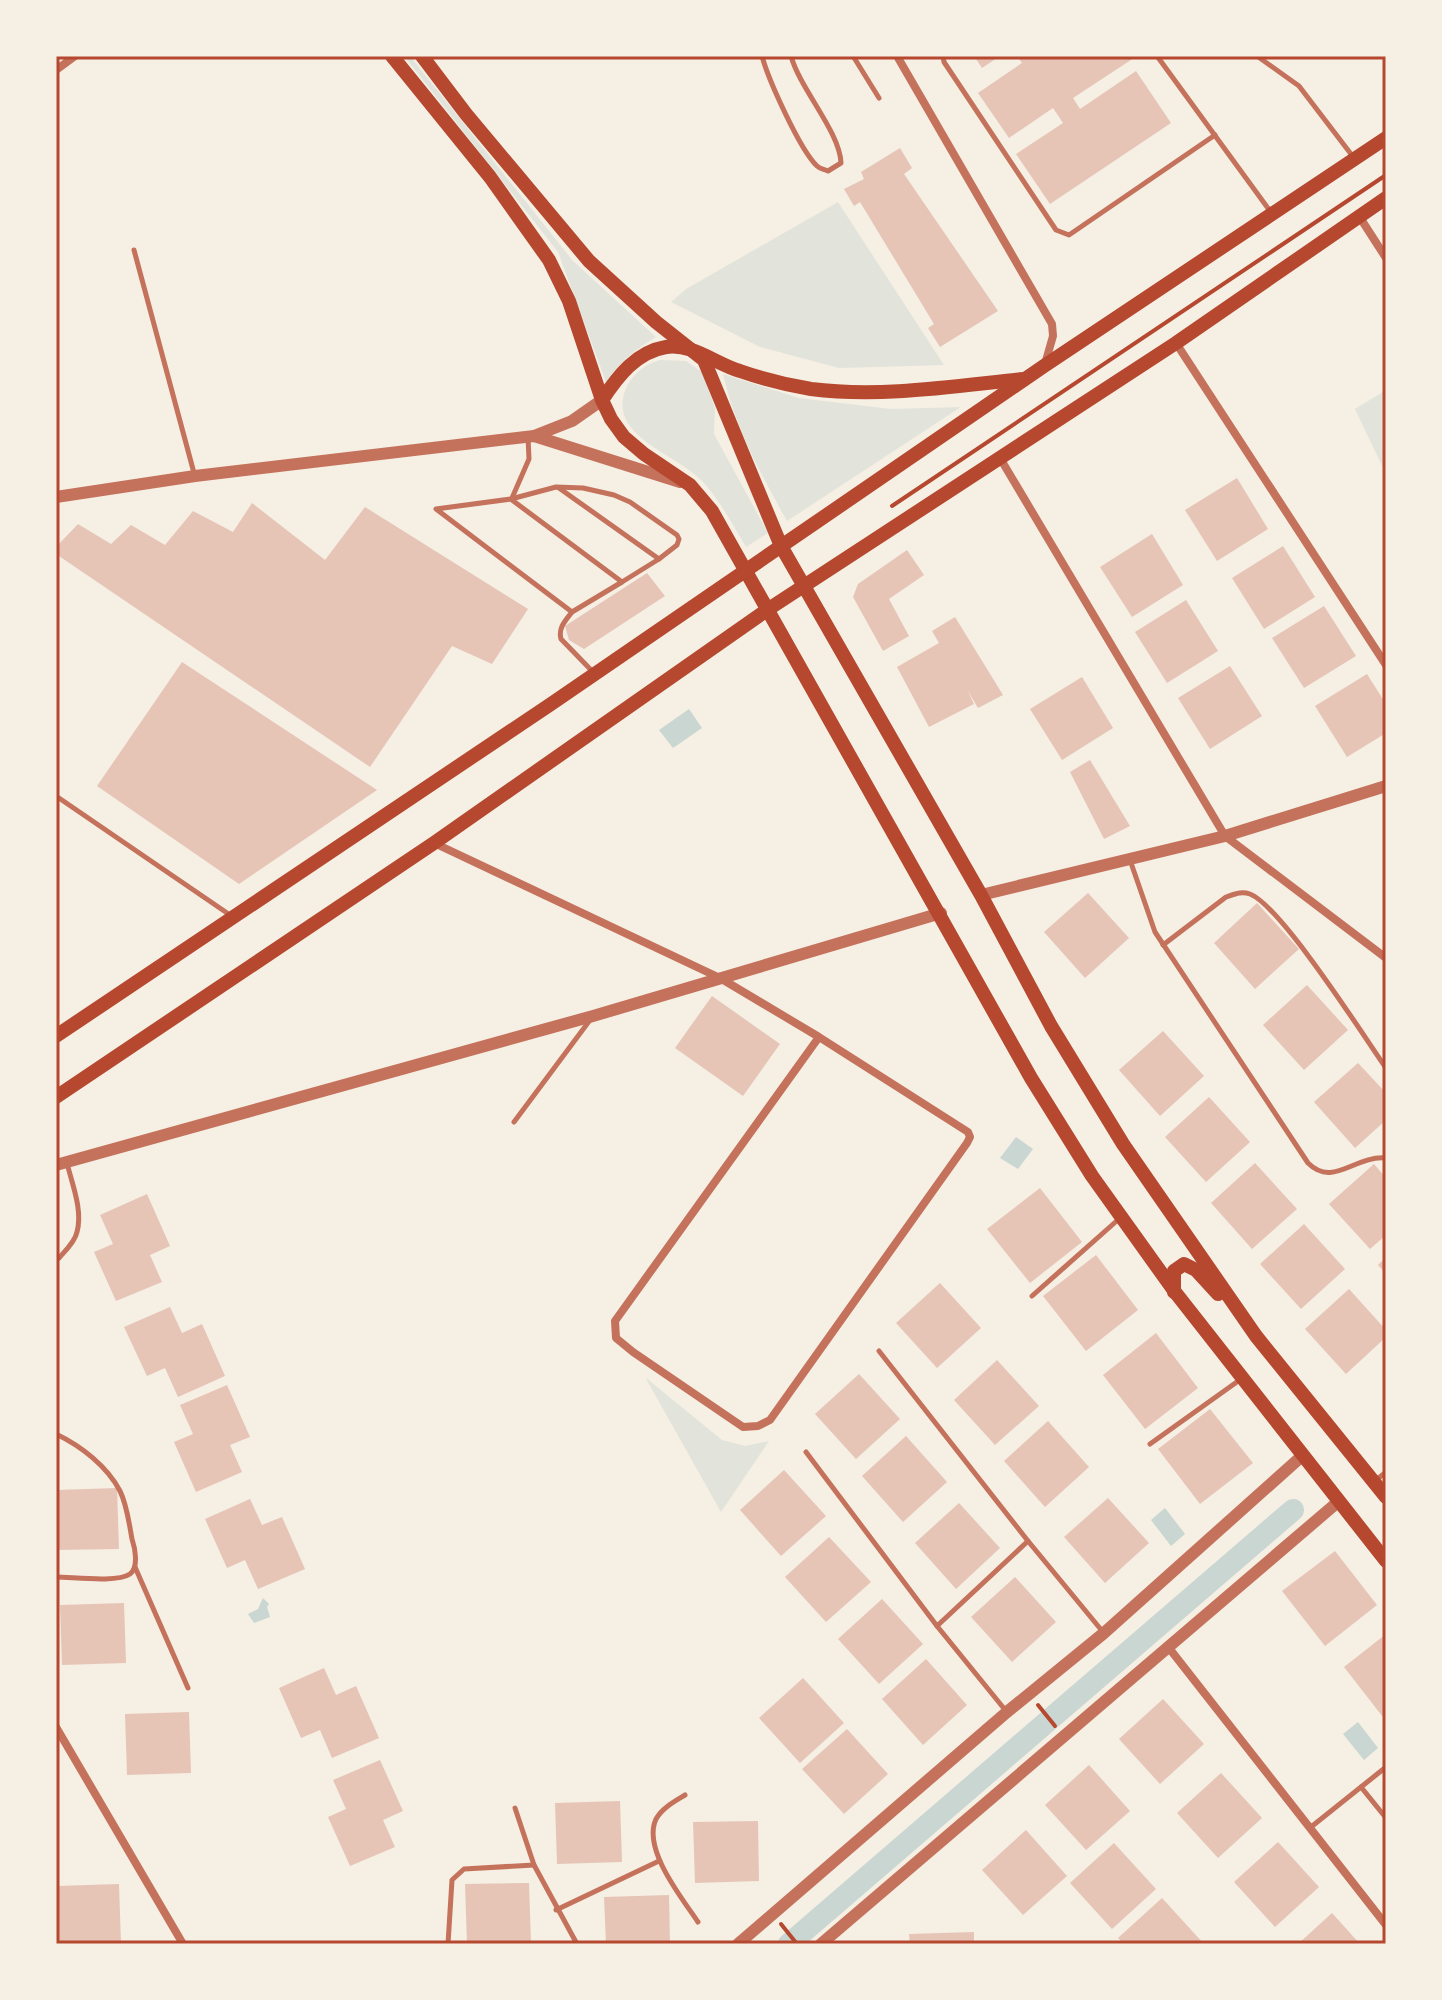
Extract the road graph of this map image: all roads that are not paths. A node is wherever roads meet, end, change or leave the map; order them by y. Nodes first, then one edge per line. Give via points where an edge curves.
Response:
1 (75, 56) edge
2 (392, 56) edge
3 (422, 56) edge
4 (762, 56) edge
5 (791, 56) edge
6 (897, 56) edge
7 (943, 56) edge
8 (1157, 56) edge
9 (1257, 56) edge
10 (857, 57) edge
11 (56, 70) edge
12 (879, 98) dead end
13 (1215, 135) junction
14 (1386, 138) edge
15 (1355, 159) junction
16 (1386, 198) edge
17 (1273, 215) junction
18 (1359, 216) junction
19 (134, 250) dead end
20 (1386, 258) edge
21 (1176, 343) junction
22 (695, 351) junction
23 (1044, 366) junction
24 (1027, 379) junction
25 (602, 400) junction
26 (531, 436) junction
27 (1000, 458) junction
28 (195, 476) junction
29 (690, 485) junction
30 (556, 487) junction
31 (56, 497) edge
32 (511, 499) junction
33 (781, 546) junction
34 (659, 559) junction
35 (745, 571) junction
36 (622, 582) junction
37 (803, 586) junction
38 (767, 610) junction
39 (572, 612) junction
40 (1386, 665) edge
41 (594, 673) junction
42 (1386, 786) edge
43 (56, 796) edge
44 (1225, 836) junction
45 (434, 843) junction
46 (1130, 860) junction
47 (981, 895) junction
48 (941, 913) junction
49 (232, 916) junction
50 (1163, 945) junction
51 (1386, 958) edge
52 (720, 978) junction
53 (593, 1016) junction
54 (56, 1036) edge
55 (819, 1037) junction
56 (1386, 1068) edge
57 (56, 1097) edge
58 (514, 1122) dead end
59 (1386, 1158) edge
60 (61, 1163) edge
61 (1121, 1217) junction
62 (59, 1258) dead end
63 (1175, 1292) junction
64 (1032, 1296) dead end
65 (1256, 1336) junction
66 (879, 1351) dead end
67 (1241, 1378) junction
68 (56, 1434) edge
69 (1150, 1444) dead end
70 (806, 1452) dead end
71 (1302, 1456) junction
72 (1386, 1472) edge
73 (1374, 1482) junction
74 (1386, 1497) edge
75 (1339, 1501) junction
76 (1028, 1541) junction
77 (1386, 1561) edge
78 (135, 1567) junction
79 (56, 1577) edge
80 (937, 1626) junction
81 (1104, 1633) junction
82 (1169, 1648) junction
83 (188, 1688) dead end
84 (1007, 1712) junction
85 (56, 1727) edge
86 (56, 1747) edge
87 (68, 1747) junction
88 (1386, 1767) edge
89 (1361, 1787) junction
90 (685, 1795) dead end
91 (515, 1808) dead end
92 (1386, 1818) edge
93 (1310, 1828) junction
94 (659, 1861) junction
95 (534, 1865) junction
96 (556, 1910) junction
97 (698, 1922) dead end
98 (1386, 1925) edge
99 (183, 1944) edge
100 (448, 1944) edge
101 (577, 1944) edge
102 (738, 1944) edge
103 (821, 1944) edge

1 - 11 street
2 - 25 main road via 549,260 569,301
3 - 22 main road via 589,261
4 - 5 lane via 793,128 816,165 828,171 837,168 839,148
6 - 23 street via 1052,324
7 - 13 lane via 1063,234 1069,235
8 - 13 lane
9 - 15 lane via 1299,86
10 - 12 lane
13 - 17 lane
14 - 15 main road
15 - 17 main road
16 - 18 main road
17 - 23 main road
18 - 20 street
18 - 21 main road
19 - 28 lane
21 - 27 main road
21 - 40 street
22 - 24 main road via 737,370 813,389 917,389
22 - 25 main road via 669,346 646,352
22 - 33 main road via 711,371
23 - 24 main road
24 - 33 main road
25 - 26 street via 572,421
25 - 29 main road via 624,437
26 - 28 street
26 - 29 street
26 - 32 lane via 529,459
27 - 37 main road
27 - 44 street
28 - 31 street
29 - 35 main road via 712,511
30 - 32 lane
30 - 34 lane
30 - 34 lane via 583,488 630,502 679,539
32 - 36 lane
32 - 39 lane via 436,509
33 - 35 main road
33 - 37 main road
34 - 36 lane
35 - 38 main road
35 - 41 main road
36 - 39 lane
37 - 38 main road
37 - 47 main road
38 - 45 main road
38 - 48 main road
39 - 41 lane via 559,633 561,639
41 - 49 main road
42 - 44 street
43 - 49 lane
44 - 46 street
44 - 51 street
45 - 52 street
45 - 57 main road
46 - 47 street
46 - 50 lane
47 - 65 main road via 1051,1026 1123,1144
48 - 52 street
48 - 61 main road via 1031,1078
49 - 54 main road
50 - 56 lane via 1226,897 1248,893 1287,930
50 - 59 lane via 1317,1172
52 - 53 street
52 - 55 street
53 - 58 lane
53 - 60 street
55 - 55 street via 970,1137 770,1420 743,1427 616,1338 615,1321
60 - 62 lane via 76,1200 78,1224
61 - 63 main road
61 - 64 lane
63 - 65 main road via 1174,1271 1189,1266
63 - 67 main road
65 - 73 main road
66 - 76 lane
67 - 69 lane
67 - 71 main road
68 - 78 lane via 101,1466 121,1493
70 - 80 lane
71 - 75 main road
71 - 81 street
72 - 73 lane
73 - 74 main road
75 - 77 main road
75 - 82 street
76 - 80 lane
76 - 81 lane
78 - 79 lane via 117,1578
78 - 83 lane
80 - 84 lane
81 - 84 street
82 - 93 street
82 - 103 street
84 - 102 street
85 - 87 street
86 - 87 lane
87 - 99 street
88 - 89 lane
89 - 92 lane
89 - 93 lane
90 - 94 lane via 656,1819 653,1835
91 - 95 lane
93 - 98 street
94 - 96 lane
94 - 97 lane
95 - 96 lane
95 - 100 lane via 464,1869 457,1874 452,1880
96 - 101 lane

